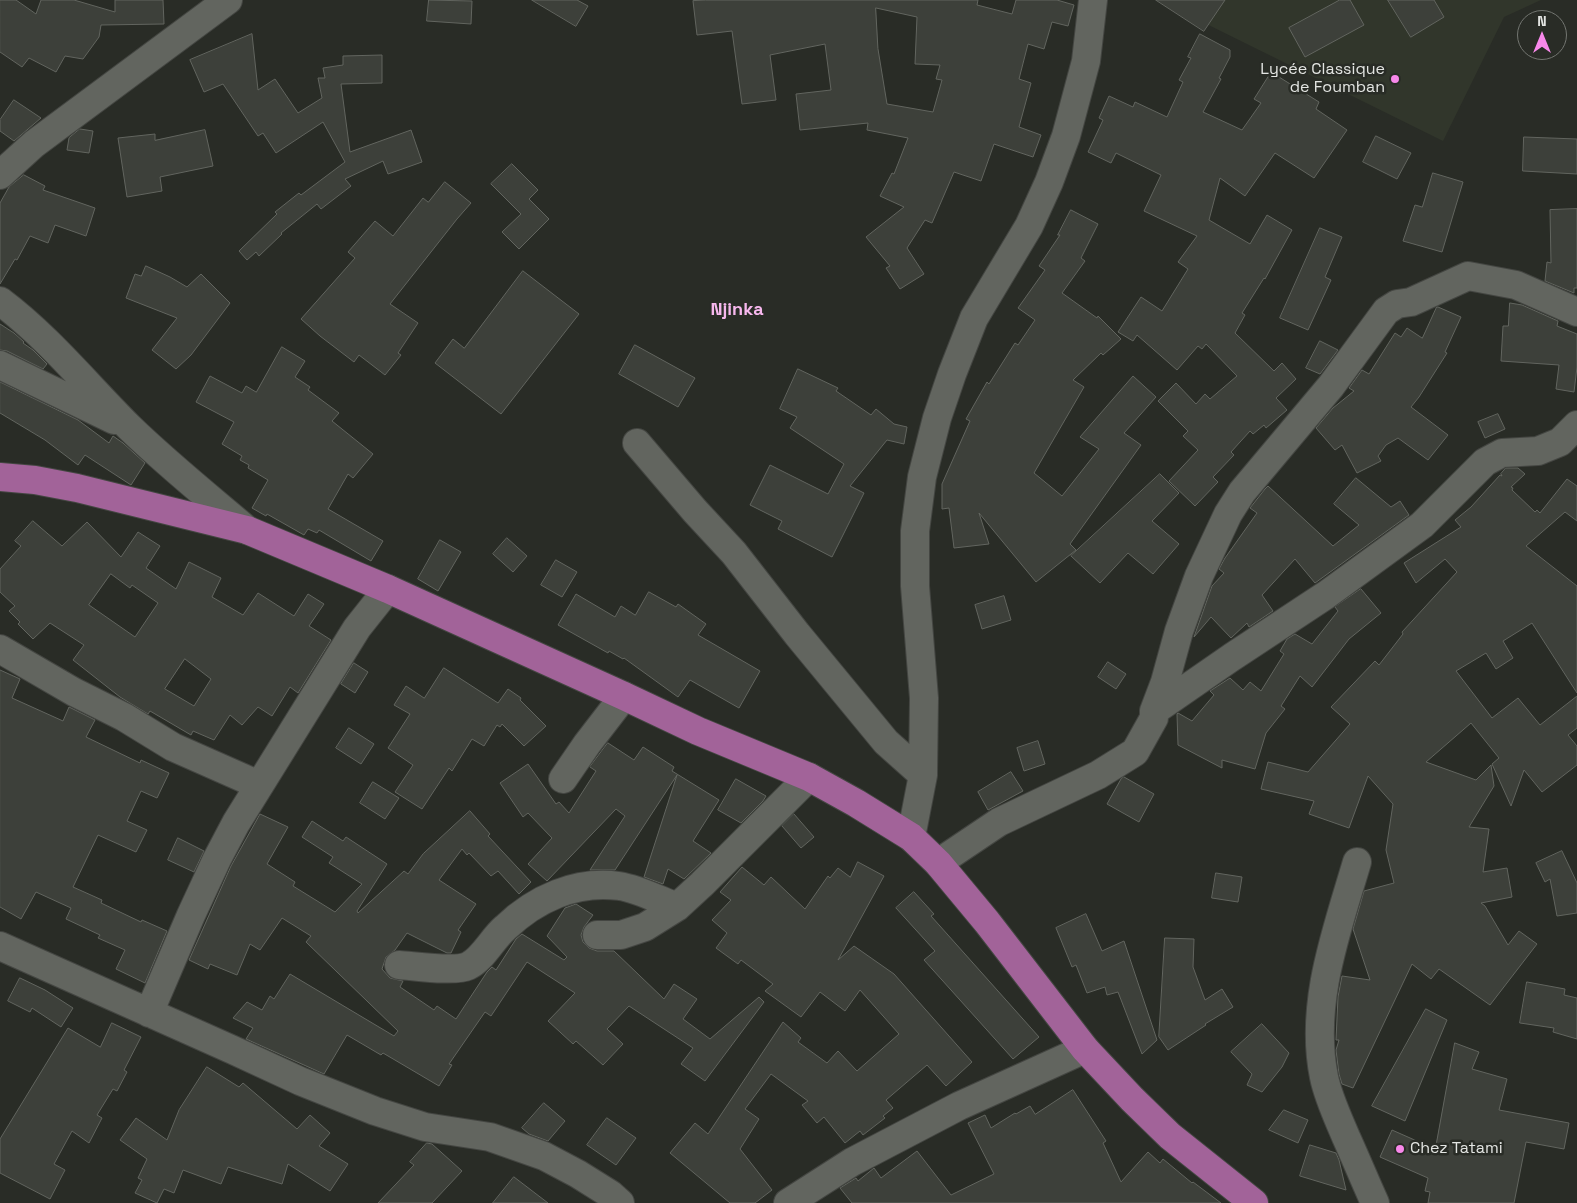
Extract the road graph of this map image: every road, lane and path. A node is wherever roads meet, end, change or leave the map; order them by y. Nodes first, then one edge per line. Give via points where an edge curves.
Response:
1 (228, 0) edge
2 (1093, 0) edge
3 (0, 175) edge
4 (0, 301) edge
5 (1577, 312) edge
6 (0, 365) edge
7 (1577, 425) edge
8 (129, 427) junction
9 (637, 443) dead end
10 (0, 477) edge
11 (247, 530) junction
12 (388, 589) junction
13 (0, 649) edge
14 (624, 696) junction
15 (1154, 711) junction
16 (923, 775) junction
17 (809, 777) junction
18 (562, 779) dead end
19 (259, 786) junction
20 (911, 837) junction
21 (1357, 862) dead end
22 (938, 863) junction
23 (677, 907) junction
24 (597, 935) dead end
25 (0, 946) edge
26 (399, 964) dead end
27 (149, 1013) junction
28 (1085, 1049) junction
29 (620, 1203) edge
30 (788, 1203) edge
31 (1254, 1203) edge
32 (1375, 1203) edge

1 - 3 street via 34,144
2 - 16 street via 1086,62 1066,136 1029,226 974,318 937,418 922,477 915,531 914,586 924,698
4 - 8 street via 61,356
5 - 15 street via 1516,285 1468,276 1386,311 1331,386 1242,492 1228,514 1199,576
6 - 8 street
7 - 15 street via 1560,442 1538,451 1502,453 1485,462 1422,525 1326,595
8 - 11 street
9 - 16 street via 734,553 886,742
10 - 11 main road via 76,488
11 - 12 main road
12 - 14 main road
12 - 19 street via 357,628
13 - 19 street via 173,747
14 - 17 main road
14 - 18 street
15 - 22 street via 1154,718 1135,752 1098,775 999,822
16 - 20 street
17 - 20 main road
17 - 23 street
19 - 27 street via 217,859
20 - 22 main road
21 - 32 street via 1333,946 1322,999 1319,1034 1324,1076
22 - 28 main road
23 - 24 street via 645,927 621,935
23 - 26 street via 620,886 593,886 558,892 517,916 468,966 458,969
25 - 27 street
27 - 29 street via 375,1111 425,1127 490,1137 544,1156 578,1174
28 - 30 street via 959,1106 852,1162
28 - 31 main road via 1170,1136

